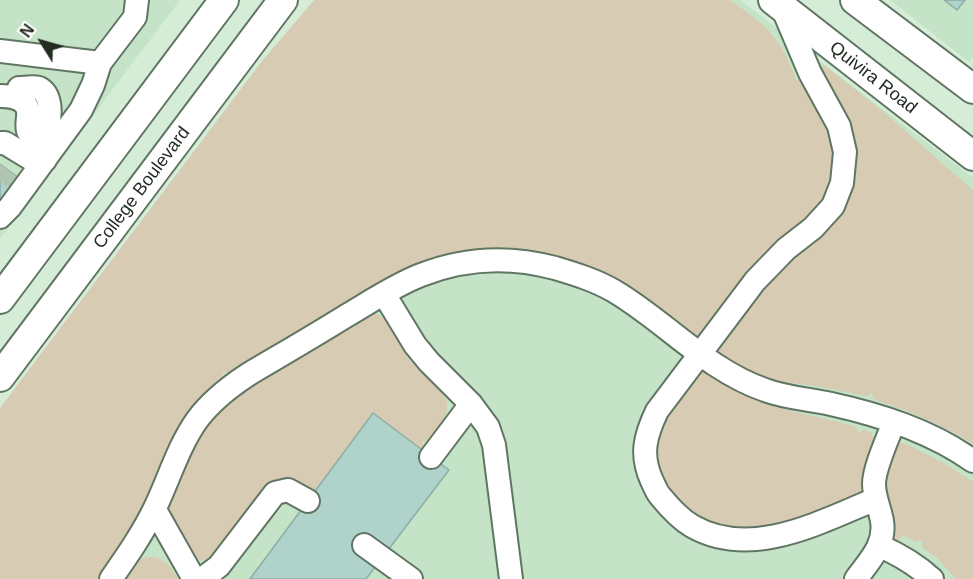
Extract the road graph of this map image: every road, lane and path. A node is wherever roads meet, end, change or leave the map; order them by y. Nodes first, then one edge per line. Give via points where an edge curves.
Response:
1 (137, 0) edge
2 (224, 0) edge
3 (283, 0) edge
4 (855, 0) edge
5 (777, 4) edge
6 (0, 51) edge
7 (100, 63) junction
8 (973, 89) edge
9 (6, 90) edge
10 (24, 148) edge
11 (973, 156) edge
12 (1, 207) edge
13 (384, 294) junction
14 (0, 299) edge
15 (699, 353) junction
16 (0, 377) edge
17 (471, 404) junction
18 (894, 422) junction
19 (431, 456) dead end
20 (973, 461) edge
21 (876, 499) junction
22 (308, 501) dead end
23 (154, 510) junction
24 (364, 545) dead end
25 (880, 546) junction
26 (131, 551) junction
27 (194, 574) edge
28 (111, 579) edge
29 (411, 579) edge
30 (511, 579) edge
31 (856, 579) edge
32 (932, 579) edge

1 - 7 street via 135,17
2 - 14 main road
3 - 16 main road, College Boulevard
4 - 8 main road
5 - 11 main road, Quivira Road
5 - 15 street via 839,126 845,152 842,183 833,206 755,281
6 - 7 street
7 - 10 street via 81,110
9 - 10 street via 28,111
10 - 12 street via 10,207
13 - 15 street via 419,275 447,266 509,260 542,265 581,275 613,290
13 - 17 street via 415,345
13 - 23 street via 249,374 212,402 182,446
15 - 18 street via 765,390
15 - 21 street via 648,430 647,471 658,494 674,512 710,534 750,540 800,530
17 - 19 street
17 - 30 street via 488,427 494,445
18 - 20 street via 930,435
18 - 21 street via 877,469
21 - 25 street via 883,531
22 - 27 street via 288,490 275,493 219,566
23 - 26 street
23 - 27 street
24 - 29 street
25 - 31 street
25 - 32 street via 899,554
26 - 27 street via 148,546 164,550
26 - 28 street

